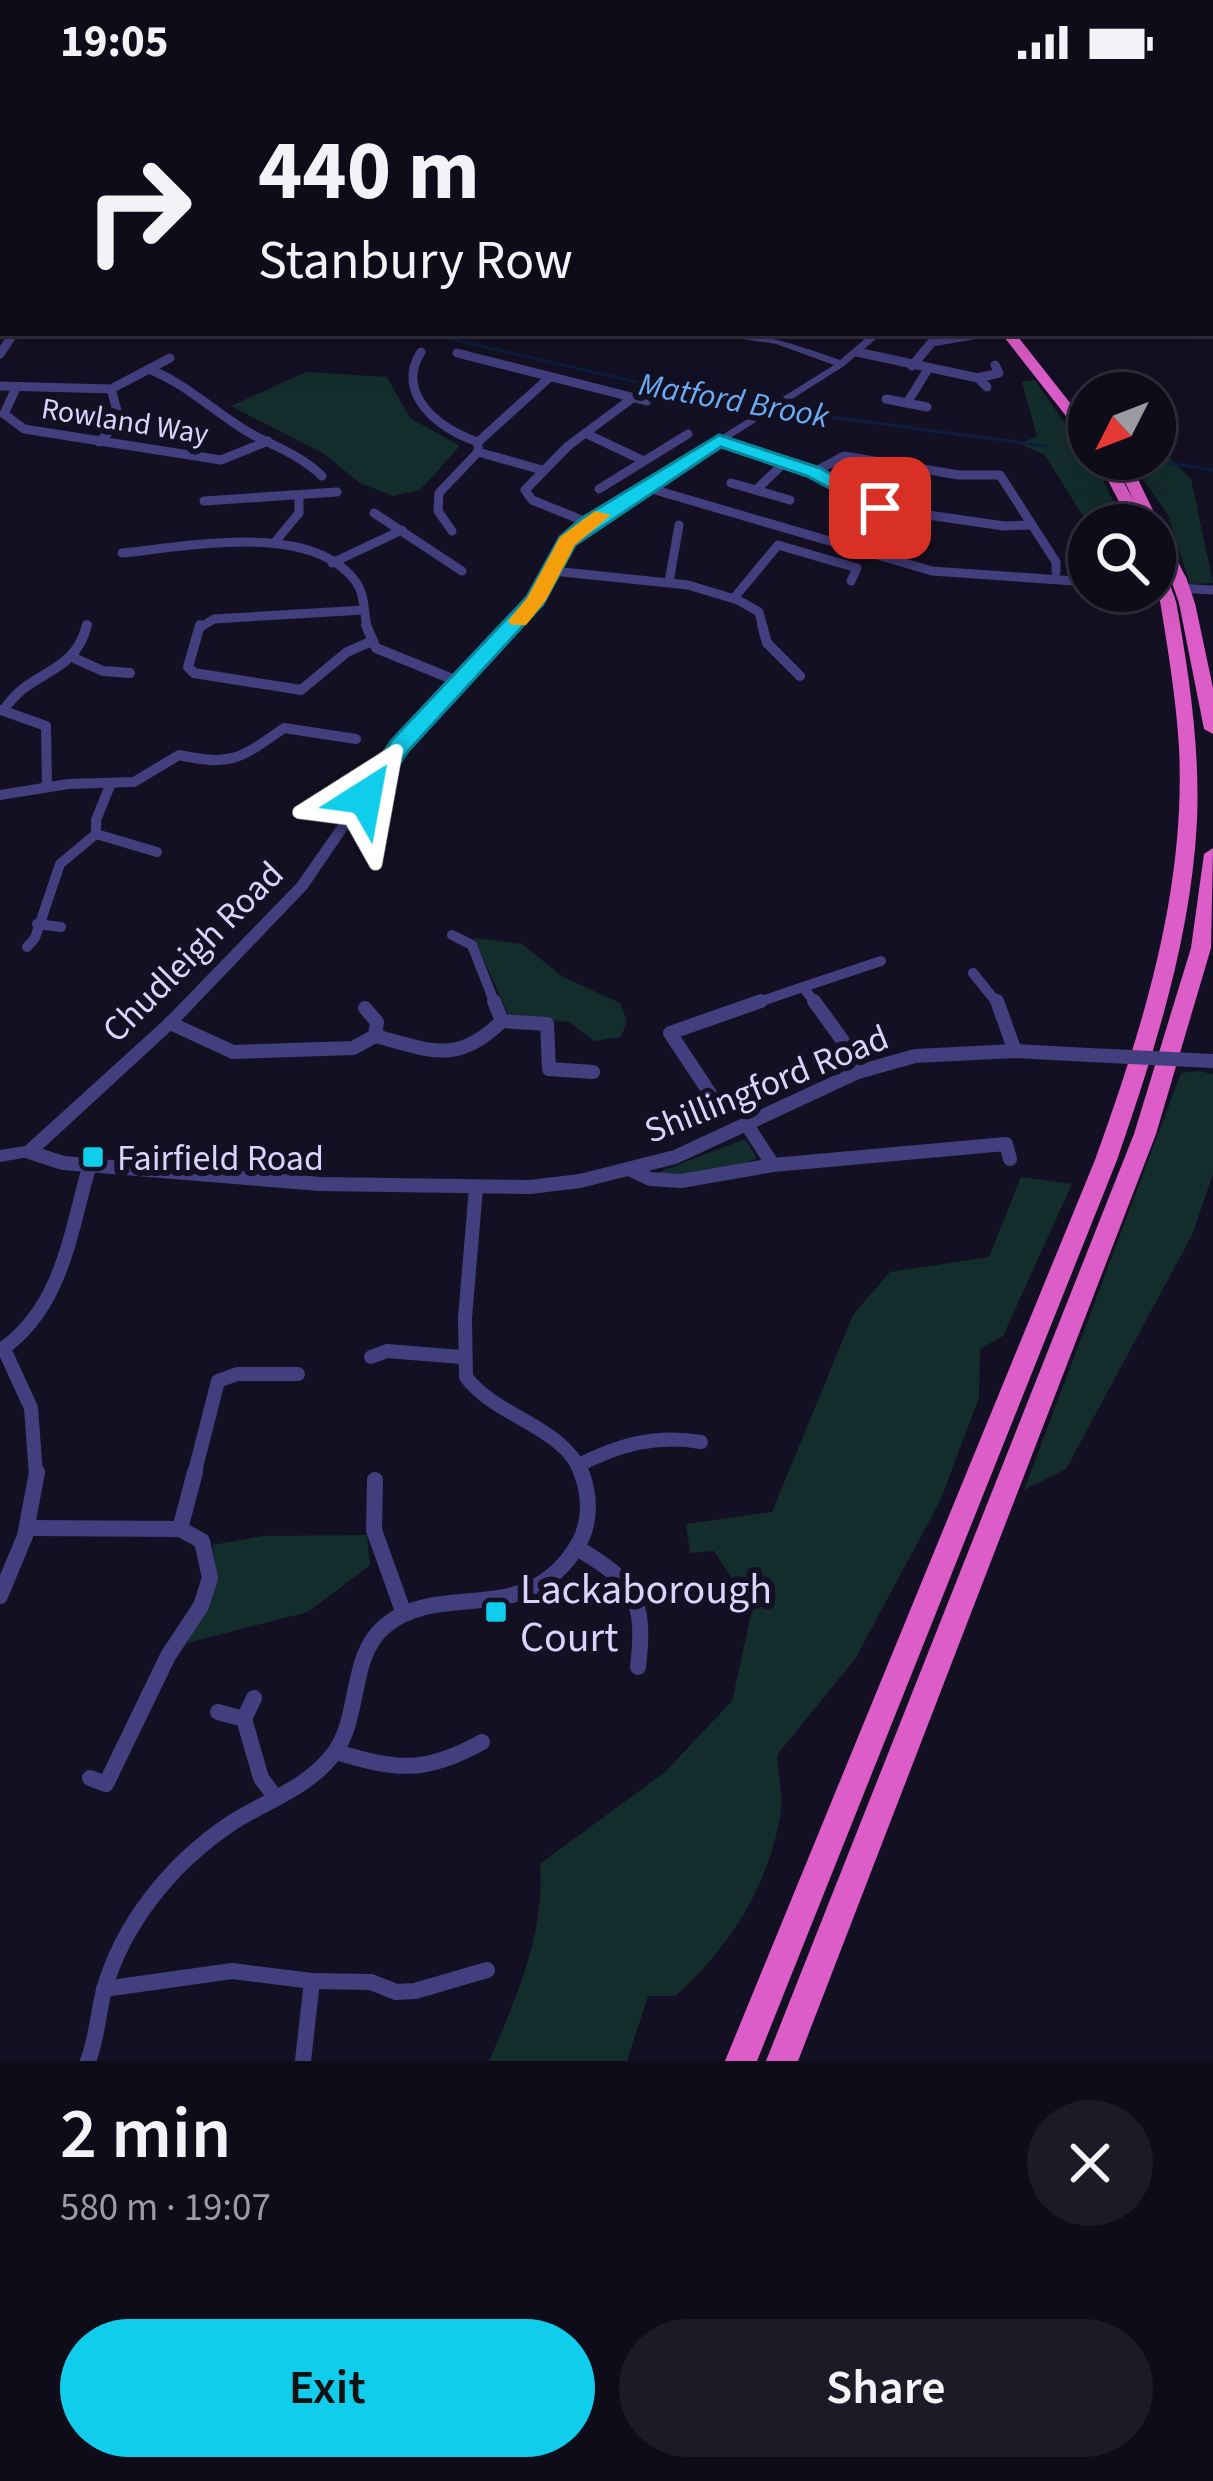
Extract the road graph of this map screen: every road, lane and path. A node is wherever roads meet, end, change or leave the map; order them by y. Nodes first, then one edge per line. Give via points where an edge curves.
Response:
1 (744, 336) edge
2 (875, 336) edge
3 (968, 336) edge
4 (1010, 336) edge
5 (1025, 336) edge
6 (421, 352) dead end
7 (857, 352) junction
8 (457, 353) dead end
9 (170, 358) dead end
10 (841, 364) junction
11 (995, 365) dead end
12 (912, 366) junction
13 (928, 369) junction
14 (151, 370) junction
15 (423, 375) dead end
16 (408, 376) junction
17 (550, 376) junction
18 (978, 378) junction
19 (0, 386) edge
20 (987, 387) dead end
21 (16, 388) junction
22 (1068, 388) edge
23 (111, 389) junction
24 (634, 397) junction
25 (886, 398) dead end
26 (647, 400) dead end
27 (907, 403) junction
28 (927, 407) dead end
29 (1068, 409) edge
30 (587, 434) junction
31 (688, 434) dead end
32 (719, 440) junction
33 (268, 441) junction
34 (99, 442) junction
35 (478, 447) junction
36 (642, 460) junction
37 (785, 462) junction
38 (542, 470) junction
39 (814, 472) junction
40 (322, 476) dead end
41 (730, 483) dead end
42 (645, 487) junction
43 (599, 489) dead end
44 (756, 490) junction
45 (337, 492) dead end
46 (299, 496) junction
47 (790, 500) dead end
48 (204, 502) dead end
49 (374, 513) dead end
50 (589, 523) junction
51 (679, 525) dead end
52 (1030, 525) junction
53 (402, 530) junction
54 (452, 532) dead end
55 (275, 542) junction
56 (177, 550) junction
57 (122, 553) dead end
58 (332, 562) junction
59 (177, 567) dead end
60 (462, 571) dead end
61 (553, 571) junction
62 (1055, 572) dead end
63 (850, 581) dead end
64 (1068, 581) edge
65 (669, 582) junction
66 (1176, 586) edge
67 (1213, 590) edge
68 (734, 598) junction
69 (364, 610) junction
70 (1172, 612) edge
71 (1176, 612) edge
72 (87, 625) dead end
73 (370, 642) junction
74 (76, 659) junction
75 (130, 674) dead end
76 (800, 676) dead end
77 (462, 683) junction
78 (2, 710) edge
79 (1213, 729) edge
80 (356, 739) dead end
81 (236, 761) junction
82 (247, 771) dead end
83 (111, 783) junction
84 (47, 788) junction
85 (0, 795) edge
86 (96, 835) junction
87 (157, 852) dead end
88 (1213, 854) edge
89 (37, 924) junction
90 (61, 927) dead end
91 (452, 935) dead end
92 (27, 946) dead end
93 (881, 961) dead end
94 (973, 973) dead end
95 (803, 987) junction
96 (365, 1008) dead end
97 (502, 1021) junction
98 (170, 1023) junction
99 (375, 1036) junction
100 (1015, 1051) junction
101 (1213, 1061) edge
102 (864, 1070) junction
103 (593, 1072) dead end
104 (717, 1104) dead end
105 (748, 1125) junction
106 (29, 1152) junction
107 (0, 1156) edge
108 (1010, 1159) dead end
109 (90, 1164) junction
110 (773, 1166) junction
111 (629, 1169) junction
112 (476, 1188) junction
113 (2, 1350) edge
114 (461, 1357) junction
115 (371, 1358) dead end
116 (298, 1374) dead end
117 (701, 1442) dead end
118 (577, 1466) junction
119 (375, 1480) dead end
120 (30, 1528) junction
121 (180, 1529) junction
122 (577, 1548) junction
123 (0, 1597) edge
124 (404, 1614) junction
125 (638, 1666) dead end
126 (254, 1698) dead end
127 (218, 1712) dead end
128 (244, 1719) junction
129 (482, 1742) dead end
130 (335, 1752) junction
131 (91, 1778) dead end
132 (276, 1798) junction
133 (487, 1970) dead end
134 (775, 1975) junction
135 (312, 1981) junction
136 (104, 1989) junction
137 (88, 2061) edge
138 (303, 2061) edge
139 (726, 2061) edge
140 (741, 2061) edge
141 (782, 2061) edge

1 - 10 street
2 - 7 street, Chudleigh Road
3 - 12 street via 927,345
4 - 29 highway
5 - 22 highway
6 - 16 street
7 - 10 street, Chudleigh Road
7 - 12 street
8 - 17 street
9 - 14 street
10 - 32 street, Chudleigh Road
11 - 18 street via 999,373
12 - 13 street
13 - 18 street
13 - 27 street
14 - 23 street
14 - 33 street
15 - 16 street
16 - 35 street via 422,403
17 - 24 street
17 - 35 street
18 - 20 street
19 - 21 street
21 - 23 street
21 - 34 street, Rowland Way via 4,414 24,429
23 - 34 street via 119,421
24 - 26 street
24 - 30 street
25 - 27 street
27 - 28 street
30 - 36 street
30 - 38 street
31 - 36 street
32 - 37 street
32 - 42 street, Chudleigh Road
33 - 34 street, Rowland Way via 221,460
33 - 40 street
35 - 38 street
35 - 54 street via 440,489 438,511
36 - 43 street
37 - 39 street
37 - 44 street
38 - 50 street via 527,496
39 - 52 street via 880,508
39 - 52 street via 844,456 1000,475
41 - 44 street
42 - 50 street, Chudleigh Road
42 - 64 street via 932,571
44 - 47 street
45 - 46 street
46 - 48 street
46 - 55 street via 299,514
49 - 53 street
50 - 61 street, Chudleigh Road via 567,542
51 - 65 street
52 - 62 street via 1057,562
53 - 58 street
53 - 60 street
55 - 56 street
55 - 58 street
56 - 57 street
56 - 59 street
58 - 69 street via 360,588
61 - 65 street
61 - 77 street, Chudleigh Road
63 - 68 street via 857,568 778,545
65 - 68 street
66 - 67 street
68 - 76 street via 759,612 767,643
69 - 73 street
69 - 73 street via 214,619 200,625 188,667 301,690
70 - 134 highway via 1194,791 1191,858 1156,1023
71 - 79 highway
72 - 74 street
73 - 77 street
74 - 75 street
74 - 78 street via 18,690
77 - 98 street, Chudleigh Road via 391,757 302,886
78 - 84 street via 46,726
80 - 81 street via 284,728
81 - 82 street
81 - 83 street via 173,751 143,779
83 - 84 street
83 - 86 street
84 - 85 street
86 - 87 street
86 - 89 street via 60,864
88 - 141 highway via 1196,969 1144,1134
89 - 90 street
89 - 92 street
91 - 97 street via 472,945
93 - 95 street
94 - 100 street via 997,1002
95 - 102 street
95 - 104 street via 670,1033
96 - 99 street via 377,1022
97 - 99 street via 459,1054
97 - 103 street via 547,1024 549,1069
98 - 99 street via 232,1052 353,1048
98 - 106 street, Chudleigh Road
100 - 101 street, Shillingford Road, bridge
100 - 102 street, Shillingford Road via 915,1056
102 - 105 street, Shillingford Road
105 - 110 street
105 - 111 street, Shillingford Road
106 - 107 street
106 - 109 street, Shillingford Road
108 - 110 street, Shillingford Road via 1006,1144
109 - 112 street, Shillingford Road
109 - 113 street via 48,1298 28,1332
110 - 111 street, Shillingford Road via 681,1181
111 - 112 street, Shillingford Road
112 - 114 street
113 - 120 street via 32,1401
114 - 115 street via 387,1351
114 - 118 street via 473,1388 550,1432
116 - 121 street via 236,1372 218,1381
117 - 118 street via 642,1438
118 - 122 street via 589,1513
119 - 124 street via 374,1530
120 - 121 street
120 - 123 street
121 - 131 street via 202,1541 209,1561 201,1606 106,1784
122 - 124 street via 515,1595
122 - 125 street via 636,1596 644,1614
124 - 130 street via 368,1648
126 - 128 street
127 - 128 street
128 - 132 street via 261,1778
129 - 130 street via 432,1769
130 - 132 street
132 - 136 street via 227,1826 169,1878
133 - 135 street via 415,1991
134 - 139 highway
134 - 140 highway
135 - 136 street via 232,1971
135 - 138 street
136 - 137 street

